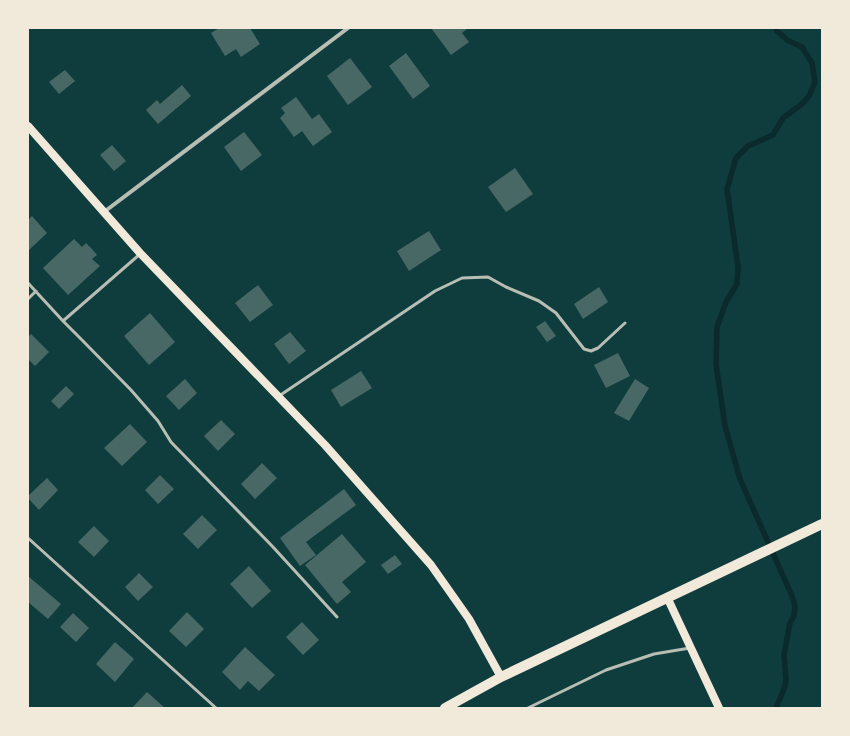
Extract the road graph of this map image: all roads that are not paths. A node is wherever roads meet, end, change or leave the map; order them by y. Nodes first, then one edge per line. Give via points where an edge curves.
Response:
1 (348, 28) edge
2 (28, 126) edge
3 (104, 213) junction
4 (140, 253) junction
5 (28, 283) edge
6 (36, 291) junction
7 (28, 299) edge
8 (63, 321) junction
9 (625, 323) dead end
10 (278, 396) junction
11 (822, 524) edge
12 (28, 538) edge
13 (667, 597) junction
14 (338, 616) dead end
15 (692, 648) junction
16 (501, 677) junction
17 (216, 708) edge
18 (445, 708) edge
19 (528, 708) edge
20 (719, 708) edge

1 - 3 street
2 - 3 main road
3 - 4 main road
4 - 8 lane
4 - 10 main road
5 - 6 lane
6 - 7 lane
6 - 8 lane
8 - 14 lane via 158,421 171,442
9 - 10 lane via 598,348 590,351 584,349 556,313 539,301 488,276 462,278 435,291
10 - 16 main road via 431,565 468,619
11 - 13 main road
12 - 17 lane
13 - 15 main road
13 - 16 main road
15 - 19 lane via 654,654 606,670
15 - 20 main road
16 - 18 main road

